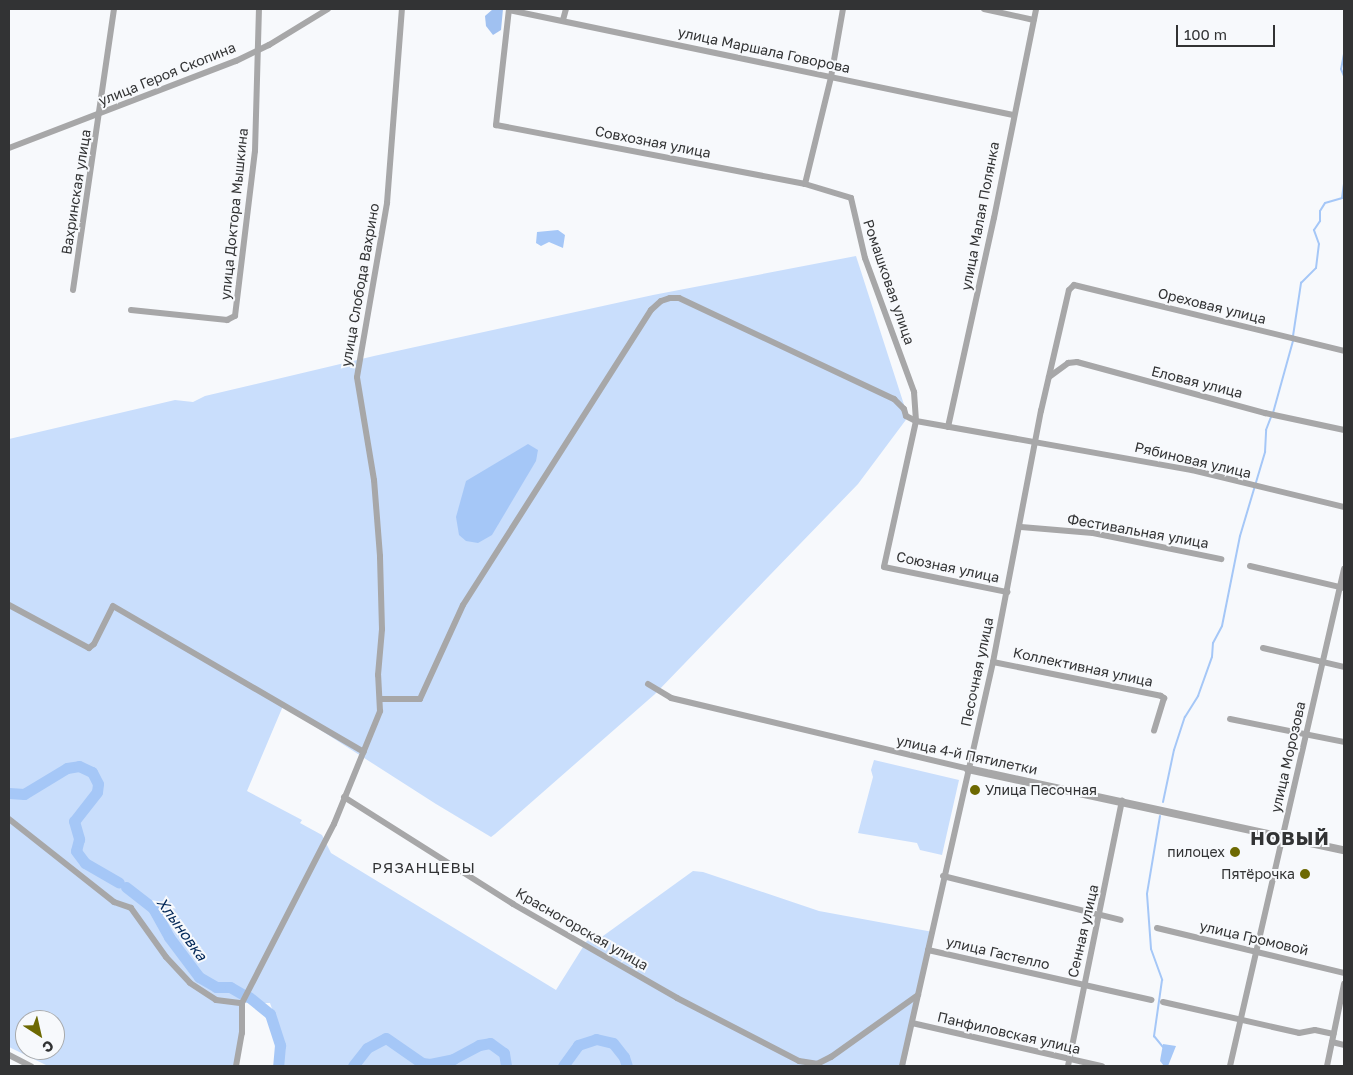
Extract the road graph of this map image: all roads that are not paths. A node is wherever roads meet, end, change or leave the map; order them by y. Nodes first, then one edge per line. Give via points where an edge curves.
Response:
1 (114, 9) edge
2 (259, 9) edge
3 (328, 9) edge
4 (402, 9) edge
5 (509, 9) edge
6 (566, 9) edge
7 (843, 9) edge
8 (984, 9) edge
9 (1036, 9) edge
10 (563, 20) junction
11 (1034, 20) junction
12 (260, 50) junction
13 (831, 77) junction
14 (100, 115) junction
15 (1013, 115) junction
16 (9, 148) edge
17 (805, 184) junction
18 (1074, 285) joint
19 (73, 290) dead end
20 (131, 310) dead end
21 (1344, 351) edge
22 (1049, 377) junction
23 (916, 421) junction
24 (948, 427) junction
25 (1344, 430) edge
26 (1035, 442) junction
27 (1344, 507) edge
28 (1021, 527) junction
29 (1221, 559) dead end
30 (1250, 566) dead end
31 (884, 567) joint
32 (1344, 569) edge
33 (1342, 588) edge
34 (1007, 592) junction
35 (9, 605) edge
36 (1263, 648) dead end
37 (993, 662) junction
38 (1322, 662) junction
39 (1344, 667) edge
40 (648, 684) dead end
41 (380, 699) junction
42 (1230, 719) dead end
43 (1154, 731) dead end
44 (1306, 735) junction
45 (1344, 742) edge
46 (364, 752) junction
47 (968, 769) junction
48 (344, 797) junction
49 (1122, 800) junction
50 (9, 819) edge
51 (1284, 836) junction
52 (1344, 850) edge
53 (943, 876) junction
54 (1101, 915) junction
55 (1121, 920) dead end
56 (1157, 928) dead end
57 (928, 950) junction
58 (1256, 950) junction
59 (1344, 973) edge
60 (1344, 984) edge
61 (1084, 985) junction
62 (919, 994) junction
63 (1151, 1000) dead end
64 (1163, 1002) dead end
65 (242, 1003) junction
66 (1241, 1020) junction
67 (912, 1023) junction
68 (1334, 1034) junction
69 (1332, 1042) junction
70 (1344, 1045) edge
71 (9, 1055) edge
72 (1068, 1063) edge
73 (31, 1066) edge
74 (236, 1066) edge
75 (902, 1066) edge
76 (1102, 1066) edge
77 (1230, 1066) edge
78 (1327, 1066) edge

1 - 14 street, Вахринская улица
2 - 12 street, улица Доктора Мышкина
3 - 12 street, улица Героя Скопина
4 - 41 street, улица Слобода Вахрино via 387,203 357,377 373,472 379,539
5 - 10 street, улица Маршала Говорова
5 - 17 street, Совхозная улица via 496,125
6 - 10 street
7 - 13 street
8 - 11 street
9 - 11 street, улица Малая Полянка
10 - 13 street, улица Маршала Говорова
11 - 15 street, улица Малая Полянка
12 - 14 street, улица Героя Скопина
12 - 20 street, улица Доктора Мышкина via 254,151 235,316 227,320
13 - 15 street, улица Маршала Говорова
13 - 17 street
14 - 16 street, улица Героя Скопина
14 - 19 street, Вахринская улица
15 - 24 street, улица Малая Полянка
17 - 23 street, Ромашковая улица via 851,198 865,258 914,392
18 - 21 street, Ореховая улица
18 - 22 street, Песочная улица via 1065,300
22 - 25 street, Еловая улица via 1068,363 1077,362 1268,414
22 - 26 street, Песочная улица
23 - 24 street, Рябиновая улица
23 - 31 street, Ромашковая улица
23 - 41 street via 906,416 894,399 679,298 661,301 651,310 463,605 420,699
24 - 26 street, Рябиновая улица
26 - 27 street, Рябиновая улица via 1192,470
26 - 28 street, Песочная улица
28 - 29 street, Фестивальная улица via 1093,533
28 - 34 street, Песочная улица
30 - 33 street
31 - 34 street, Союзная улица
32 - 33 street, улица Морозова
33 - 38 street, улица Морозова
34 - 37 street, Песочная улица
35 - 46 street via 89,648 113,606
36 - 38 street
37 - 43 street, Коллективная улица via 1161,696 1164,698
37 - 47 street, Песочная улица
38 - 39 street
38 - 44 street, улица Морозова
40 - 47 street, улица 4-й Пятилетки via 672,698
41 - 46 street, улица Слобода Вахрино via 378,718
42 - 44 street
44 - 45 street
44 - 51 street, улица Морозова
46 - 48 street, улица Слобода Вахрино
47 - 49 street, улица 4-й Пятилетки
47 - 53 street, Песочная улица
48 - 62 street, Красногорская улица via 513,904 637,975 799,1061 817,1064 883,1023
48 - 65 street, улица Слобода Вахрино via 318,856
49 - 51 street, улица 4-й Пятилетки
49 - 54 street, Сенная улица
50 - 65 street via 114,902 131,908 166,957 190,983 216,1000
51 - 52 street, улица 4-й Пятилетки
51 - 58 street, улица Морозова
53 - 54 street
53 - 57 street, Песочная улица
54 - 55 street
54 - 61 street, Сенная улица
56 - 58 street, улица Громовой
57 - 61 street, улица Гастелло
57 - 62 street, Песочная улица
58 - 59 street, улица Громовой
58 - 66 street, улица Морозова
60 - 68 street
61 - 63 street, улица Гастелло
61 - 72 street, Сенная улица
62 - 67 street, Песочная улица
64 - 66 street
65 - 74 street via 242,1033
66 - 68 street via 1299,1034 1315,1030
66 - 77 street, улица Морозова
67 - 72 street, Панфиловская улица
67 - 75 street, Песочная улица
68 - 69 street
69 - 70 street
69 - 78 street
71 - 73 street
72 - 76 street, Панфиловская улица

